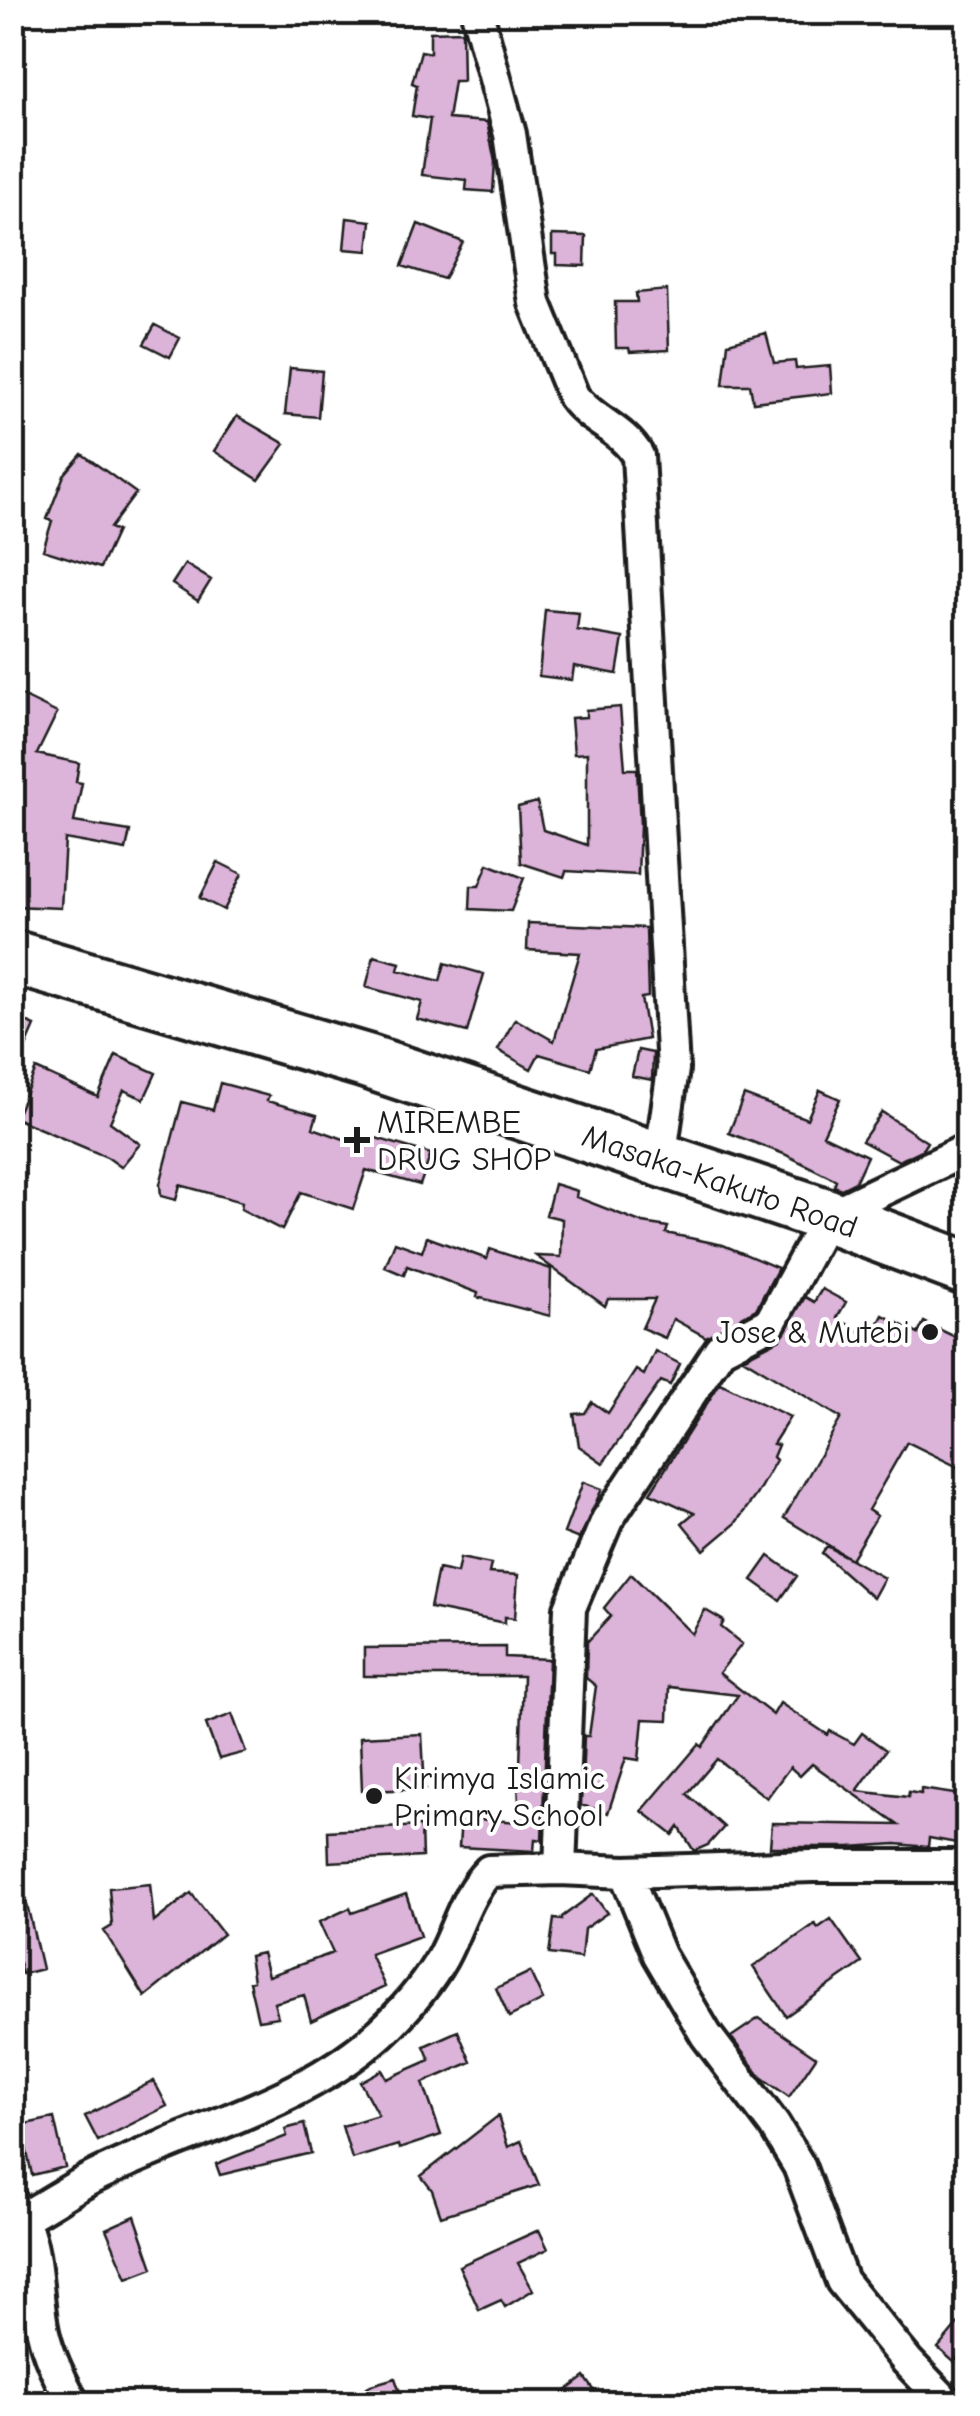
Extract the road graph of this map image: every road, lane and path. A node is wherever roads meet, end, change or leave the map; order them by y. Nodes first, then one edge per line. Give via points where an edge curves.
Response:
1 (477, 12) edge
2 (12, 957) edge
3 (968, 1148) edge
4 (660, 1160) junction
5 (828, 1216) junction
6 (968, 1269) edge
7 (968, 1866) edge
8 (560, 1869) junction
9 (625, 1872) junction
10 (16, 2215) edge
11 (73, 2404) edge
12 (948, 2404) edge

1 - 4 street via 510,134 535,303 573,396 638,456 673,1069
2 - 4 highway, Masaka-Kakuto Road via 366,1061
3 - 5 street
4 - 5 highway, Masaka-Kakuto Road
5 - 6 highway, Masaka-Kakuto Road
5 - 8 street via 770,1323 720,1349 650,1451 576,1587
7 - 9 street
8 - 9 street
8 - 10 street via 489,1871 421,1990 336,2068
9 - 12 street via 659,1956 696,2019 799,2166 842,2281
10 - 11 street via 32,2242 44,2334

